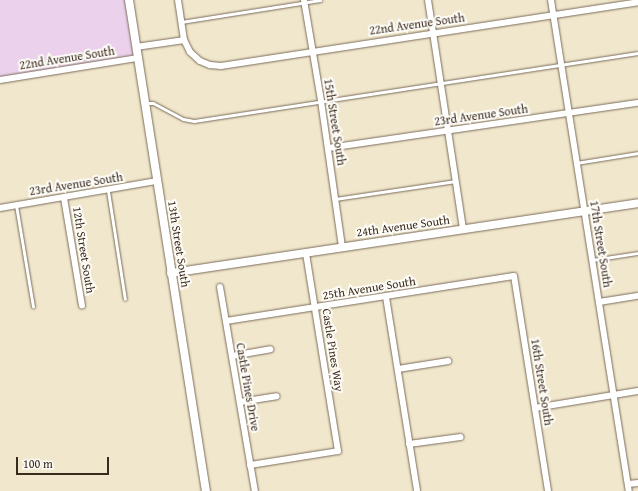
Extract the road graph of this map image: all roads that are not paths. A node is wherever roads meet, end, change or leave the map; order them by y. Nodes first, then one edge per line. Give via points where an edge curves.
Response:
1 (129, 0) edge
2 (178, 0) edge
3 (320, 0) edge
4 (428, 0) edge
5 (552, 0) edge
6 (304, 1) edge
7 (638, 2) edge
8 (554, 15) junction
9 (181, 22) junction
10 (433, 33) junction
11 (184, 40) junction
12 (136, 47) junction
13 (312, 51) junction
14 (638, 53) edge
15 (138, 58) junction
16 (562, 64) junction
17 (0, 80) edge
18 (441, 83) junction
19 (321, 101) junction
20 (145, 102) junction
21 (638, 103) edge
22 (569, 113) junction
23 (448, 131) junction
24 (328, 148) junction
25 (638, 153) edge
26 (576, 162) junction
27 (156, 181) junction
28 (456, 182) junction
29 (108, 191) junction
30 (64, 198) junction
31 (335, 198) junction
32 (638, 203) edge
33 (16, 205) junction
34 (0, 208) edge
35 (584, 211) junction
36 (463, 229) junction
37 (342, 247) junction
38 (306, 253) junction
39 (638, 253) edge
40 (592, 260) junction
41 (171, 273) junction
42 (514, 276) joint
43 (220, 287) dead end
44 (638, 296) edge
45 (386, 297) junction
46 (125, 298) dead end
47 (599, 302) junction
48 (82, 305) dead end
49 (33, 307) dead end
50 (315, 308) junction
51 (226, 321) junction
52 (270, 349) dead end
53 (232, 356) junction
54 (448, 361) dead end
55 (398, 369) junction
56 (638, 391) edge
57 (614, 395) junction
58 (277, 396) dead end
59 (240, 402) junction
60 (535, 408) junction
61 (460, 437) dead end
62 (409, 444) junction
63 (250, 465) junction
64 (638, 483) edge
65 (628, 488) edge
66 (206, 491) edge
67 (255, 491) edge
68 (417, 491) edge
69 (548, 491) edge

1 - 12 street, 13th Street South
2 - 9 street
3 - 6 lane
4 - 10 street
5 - 8 street, 17th Street South
6 - 9 lane
6 - 13 street, 15th Street South
7 - 8 street, 22nd Avenue South
8 - 10 street, 22nd Avenue South
8 - 16 street, 17th Street South
9 - 11 street
10 - 13 street, 22nd Avenue South
10 - 18 street
11 - 12 street
11 - 13 street, 22nd Avenue South via 190,52 210,66
12 - 15 street, 13th Street South
13 - 19 street, 15th Street South
14 - 16 lane
15 - 17 street, 22nd Avenue South
15 - 20 street, 13th Street South
16 - 18 lane
16 - 22 street, 17th Street South
18 - 19 lane
18 - 23 street
19 - 20 lane via 194,121 183,119 153,103
19 - 24 street, 15th Street South
20 - 27 street, 13th Street South
21 - 22 street, 23rd Avenue South
22 - 23 street, 23rd Avenue South
22 - 26 street, 17th Street South
23 - 24 street, 23rd Avenue South
23 - 28 street
24 - 31 street, 15th Street South
25 - 26 lane
26 - 35 street, 17th Street South
27 - 29 street, 23rd Avenue South
27 - 41 street, 13th Street South
28 - 31 lane
28 - 36 street
29 - 30 street, 23rd Avenue South
29 - 46 lane
30 - 33 street, 23rd Avenue South
30 - 48 street, 12th Street South
31 - 37 street, 15th Street South
32 - 35 street, 24th Avenue South
33 - 34 street, 23rd Avenue South
33 - 49 lane
35 - 36 street, 24th Avenue South
35 - 40 street, 17th Street South
36 - 37 street, 24th Avenue South
37 - 38 street, 24th Avenue South
38 - 41 street, 24th Avenue South
38 - 50 street, Castle Pines Way
39 - 40 lane
40 - 47 street, 17th Street South
41 - 66 street, 13th Street South
42 - 45 street, 25th Avenue South
42 - 60 street, 16th Street South
43 - 51 street, Castle Pines Drive
44 - 47 street
45 - 50 street, 25th Avenue South
45 - 55 street
47 - 57 street, 17th Street South
50 - 51 street, 25th Avenue South
50 - 63 street, Castle Pines Way via 338,451
51 - 53 street, Castle Pines Drive
52 - 53 street
53 - 59 street, Castle Pines Drive
54 - 55 street
55 - 62 street
56 - 57 street
57 - 60 street
57 - 65 street, 17th Street South
58 - 59 street
59 - 63 street, Castle Pines Drive
60 - 69 street, 16th Street South
61 - 62 street
62 - 68 street
63 - 67 street, Castle Pines Drive
64 - 65 street

